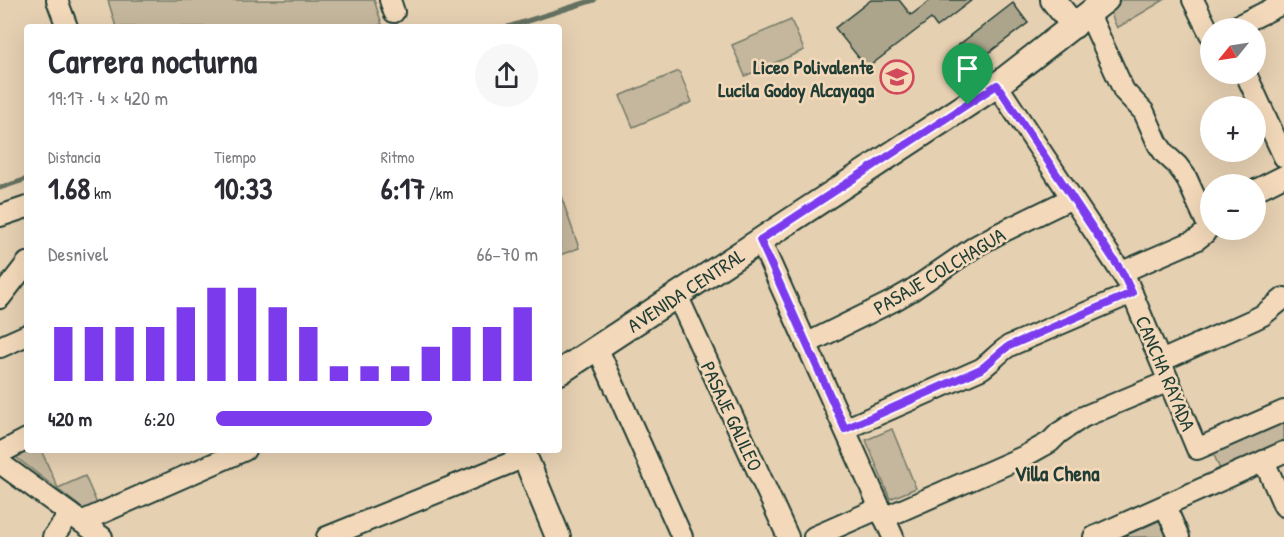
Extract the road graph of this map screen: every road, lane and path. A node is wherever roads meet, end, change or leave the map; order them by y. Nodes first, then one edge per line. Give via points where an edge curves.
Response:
1 (57, 0) edge
2 (1053, 0) edge
3 (1193, 0) edge
4 (1284, 3) edge
5 (1090, 13) edge
6 (1202, 18) edge
7 (1253, 18) edge
8 (67, 24) edge
9 (1253, 84) edge
10 (997, 85) junction
11 (1276, 117) edge
12 (1284, 157) edge
13 (1284, 176) edge
14 (1266, 184) edge
15 (1072, 198) junction
16 (1200, 206) edge
17 (24, 208) edge
18 (0, 216) edge
19 (1200, 237) edge
20 (760, 240) junction
21 (24, 267) edge
22 (1122, 272) junction
23 (1132, 293) junction
24 (677, 295) junction
25 (0, 298) edge
26 (1284, 298) edge
27 (24, 336) edge
28 (806, 344) junction
29 (0, 347) edge
30 (597, 347) junction
31 (1161, 360) junction
32 (562, 371) edge
33 (1169, 381) junction
34 (1284, 411) edge
35 (845, 429) junction
36 (24, 441) edge
37 (1284, 452) edge
38 (0, 453) edge
39 (238, 453) edge
40 (518, 454) edge
41 (1264, 461) junction
42 (0, 463) edge
43 (1165, 506) junction
44 (1284, 506) edge
45 (882, 512) junction
46 (75, 518) junction
47 (53, 537) edge
48 (102, 537) edge
49 (327, 537) edge
50 (558, 537) edge
51 (682, 537) edge
52 (788, 537) edge
53 (814, 537) edge
54 (893, 537) edge
55 (1094, 537) edge
56 (1179, 537) edge

1 - 8 street
2 - 5 street
3 - 6 street
4 - 7 street
5 - 10 street, AVENIDA CENTRAL
5 - 16 street via 1124,91 1144,112 1158,144 1178,165
9 - 11 street
10 - 15 street, CANCHA RAYADA
10 - 20 street, AVENIDA CENTRAL
11 - 12 street
13 - 14 street
15 - 22 street, CANCHA RAYADA
15 - 28 street, PASAJE COLCHAGUA via 976,246 893,301
17 - 18 street
19 - 22 street
20 - 24 street, AVENIDA CENTRAL
20 - 28 street
21 - 25 street
22 - 23 street, CANCHA RAYADA
23 - 31 street, CANCHA RAYADA
23 - 35 street via 1009,346 981,369
24 - 30 street, AVENIDA CENTRAL
24 - 52 street, PASAJE GALILEO
26 - 31 street via 1263,315
27 - 29 street
28 - 35 street
30 - 32 street, AVENIDA CENTRAL
30 - 51 street
31 - 33 street, CANCHA RAYADA
33 - 34 street, CANCHA RAYADA via 1197,449
33 - 45 street via 1083,417 1026,456
35 - 45 street
36 - 38 street
37 - 41 street
39 - 46 street
40 - 49 street
40 - 50 street
41 - 43 street
41 - 44 street
42 - 46 street
43 - 55 street
43 - 56 street
45 - 53 street
45 - 54 street
46 - 47 street
46 - 48 street

